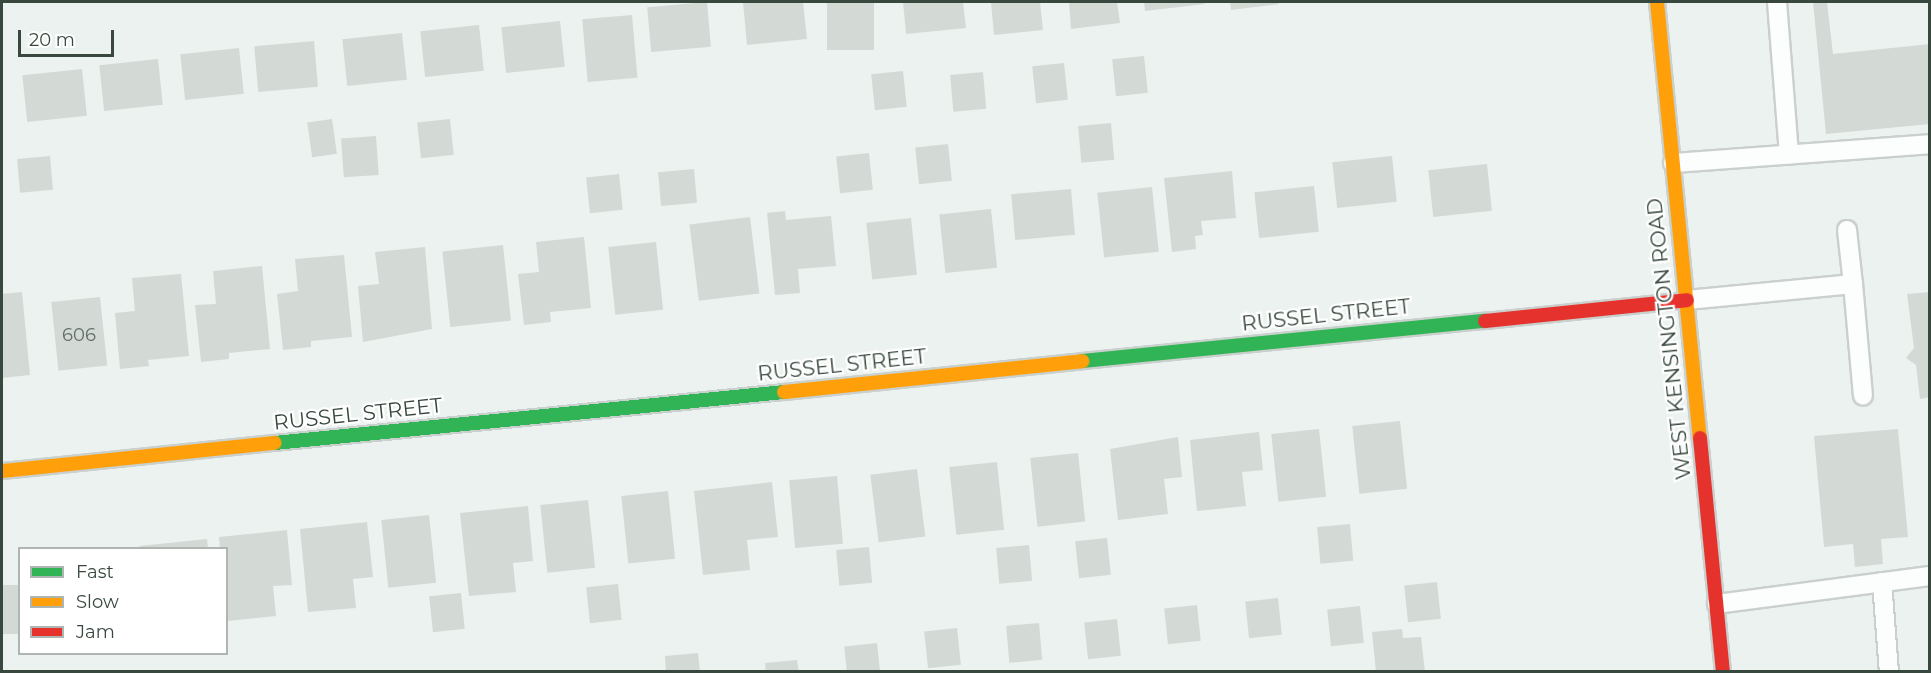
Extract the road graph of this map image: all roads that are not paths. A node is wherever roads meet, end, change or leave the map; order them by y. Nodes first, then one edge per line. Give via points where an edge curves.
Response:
1 (1657, 2) edge
2 (1777, 2) edge
3 (1929, 144) edge
4 (1789, 155) junction
5 (1673, 162) junction
6 (1847, 230) dead end
7 (1853, 284) junction
8 (1687, 300) junction
9 (1863, 396) dead end
10 (2, 471) edge
11 (1929, 576) edge
12 (1882, 582) junction
13 (1717, 603) junction
14 (1724, 672) edge
15 (1889, 672) edge

1 - 5 street, WEST KENSINGTON ROAD
2 - 4 lane
3 - 4 lane
4 - 5 lane
5 - 8 street, WEST KENSINGTON ROAD
6 - 7 lane
7 - 8 lane
7 - 9 lane
8 - 10 street, RUSSEL STREET
8 - 13 street, WEST KENSINGTON ROAD
11 - 12 lane
12 - 13 lane
12 - 15 lane
13 - 14 street, WEST KENSINGTON ROAD

